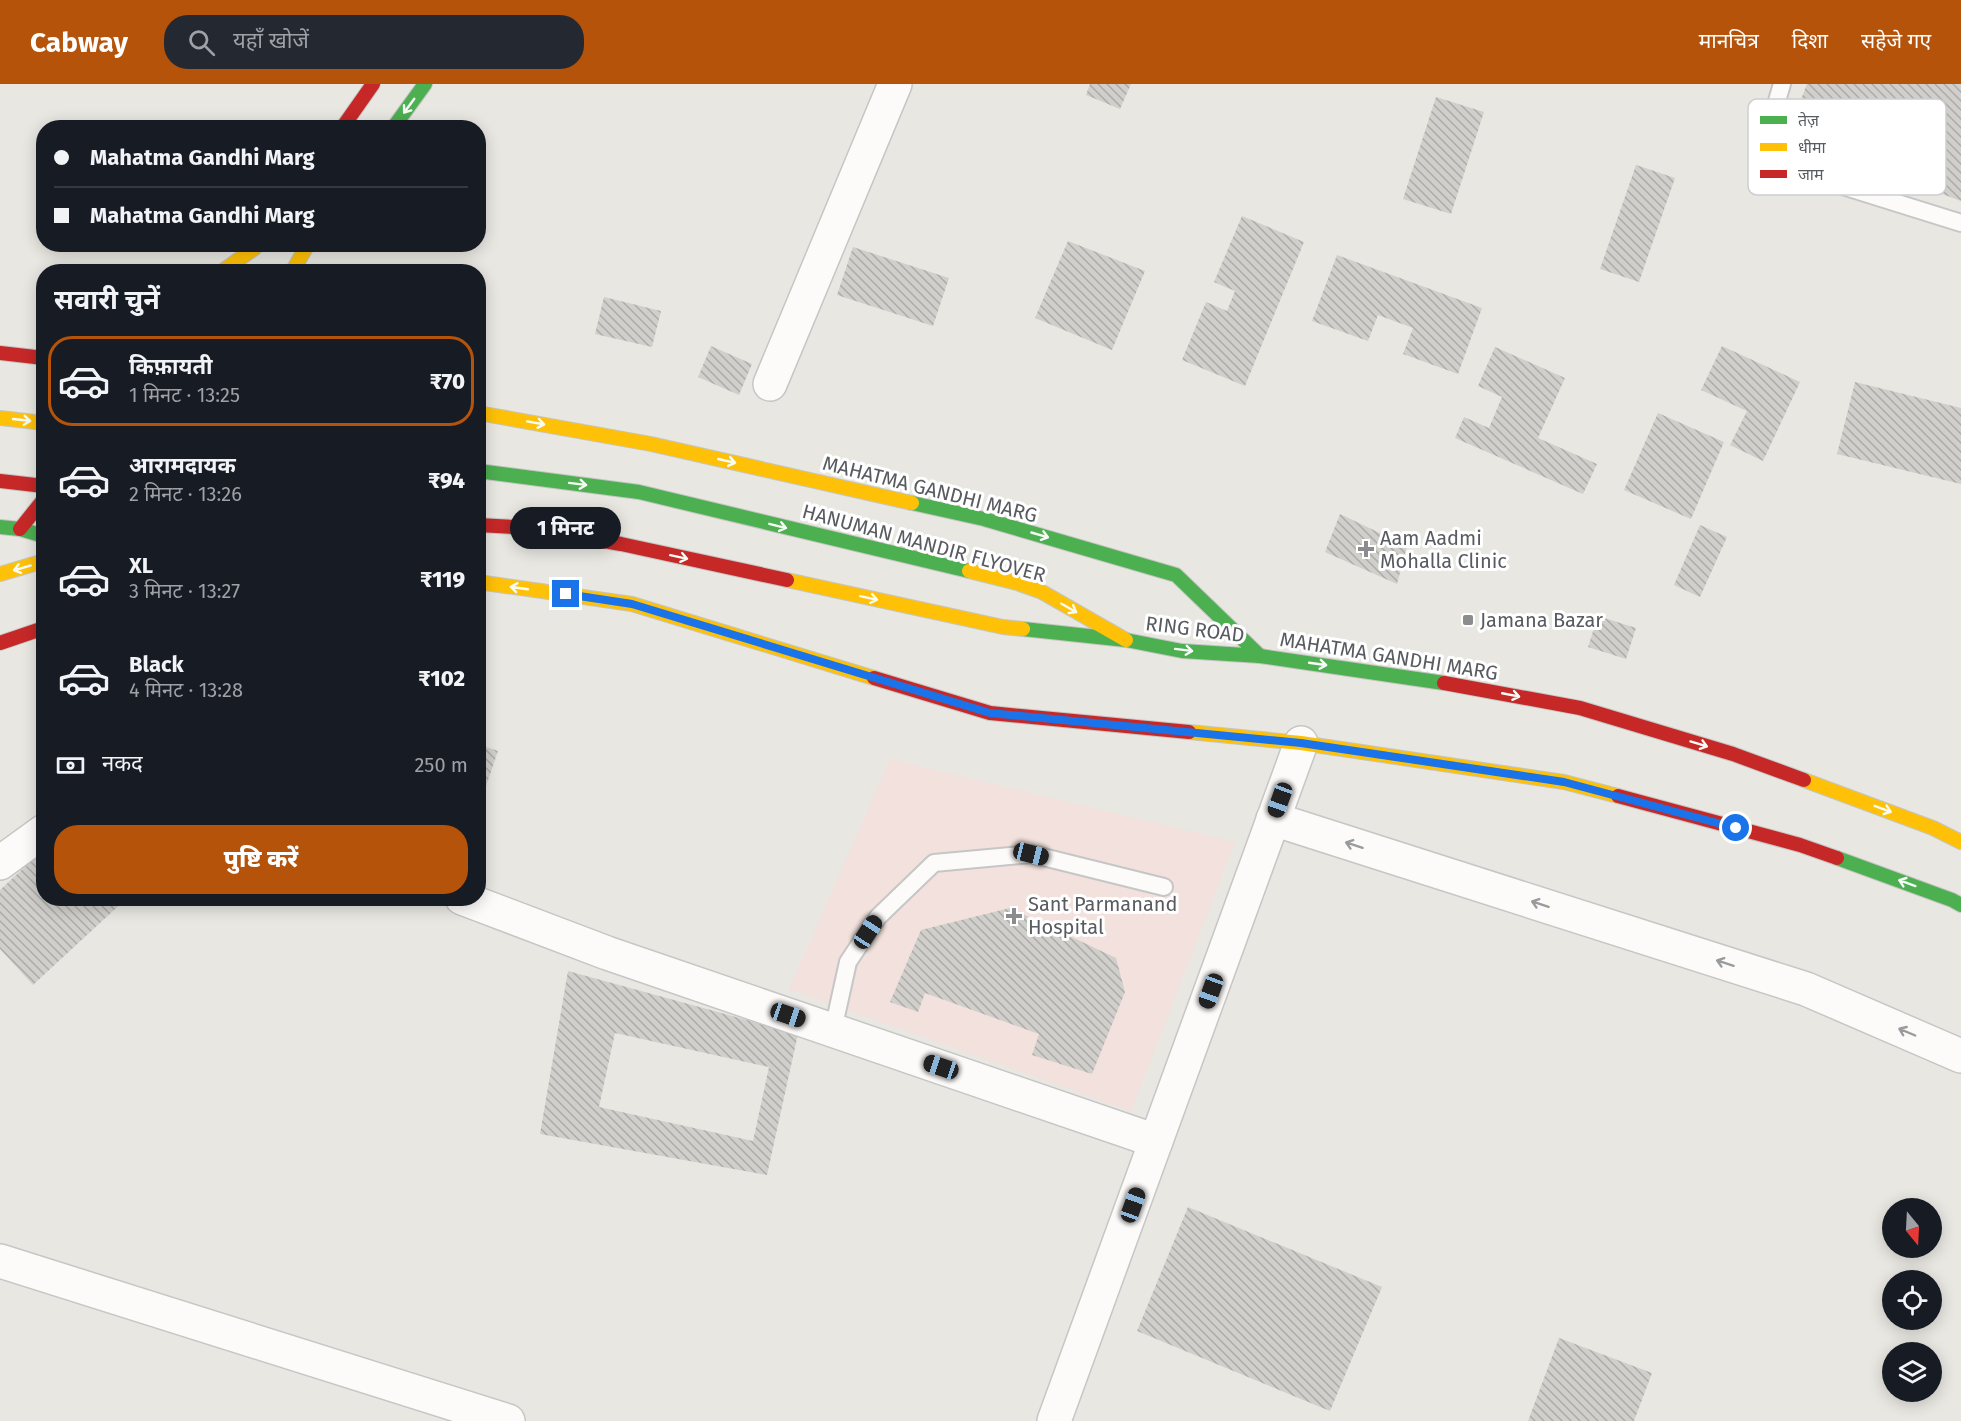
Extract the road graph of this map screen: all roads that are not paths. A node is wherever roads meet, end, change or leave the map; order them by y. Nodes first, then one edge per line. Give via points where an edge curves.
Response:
1 (373, 84) edge
2 (425, 84) edge
3 (896, 84) edge
4 (1782, 84) edge
5 (1778, 99) edge
6 (348, 120) edge
7 (399, 120) edge
8 (1871, 195) edge
9 (1961, 223) edge
10 (248, 252) edge
11 (232, 264) edge
12 (0, 353) edge
13 (36, 354) edge
14 (29, 356) junction
15 (36, 357) edge
16 (770, 384) dead end
17 (486, 414) edge
18 (0, 418) edge
19 (36, 422) edge
20 (486, 472) edge
21 (0, 481) edge
22 (36, 485) edge
23 (36, 509) edge
24 (486, 525) edge
25 (0, 527) edge
26 (20, 529) junction
27 (0, 534) edge
28 (36, 534) edge
29 (36, 563) edge
30 (0, 574) edge
31 (486, 583) edge
32 (36, 629) edge
33 (1126, 640) junction
34 (0, 643) edge
35 (1260, 656) junction
36 (1301, 743) junction
37 (1273, 819) junction
38 (36, 837) edge
39 (1961, 842) edge
40 (0, 863) edge
41 (1164, 887) dead end
42 (1961, 905) edge
43 (483, 906) edge
44 (833, 1030) junction
45 (1961, 1056) edge
46 (1156, 1141) junction
47 (0, 1261) edge
48 (508, 1421) edge
49 (1054, 1421) edge

1 - 6 main road
2 -> 7 main road
3 - 16 street
4 - 5 lane
8 - 9 lane
10 - 11 main road
12 - 14 main road
13 - 14 main road
14 - 15 main road
17 -> 35 main road, MAHATMA GANDHI MARG via 651,444 984,519 1176,575
18 -> 19 main road
20 -> 33 main road, HANUMAN MANDIR FLYOVER via 639,492 1017,583 1042,592
21 - 22 main road
23 - 26 main road
24 -> 33 main road via 531,528 621,544 1003,627
25 - 26 main road
26 - 27 main road
26 - 28 main road
29 -> 30 main road
36 -> 31 main road via 990,713 632,604
32 - 34 main road
33 -> 35 main road, RING ROAD via 1182,651
35 -> 39 main road, MAHATMA GANDHI MARG via 1459,685 1580,708 1733,754
36 - 37 street
42 -> 36 main road via 1800,845 1564,782
45 -> 37 street via 1806,989
37 - 46 street
38 - 40 street
41 - 44 lane via 1031,854 934,863 878,917 848,962
43 - 44 street
44 - 46 street
46 - 49 street
47 - 48 street

